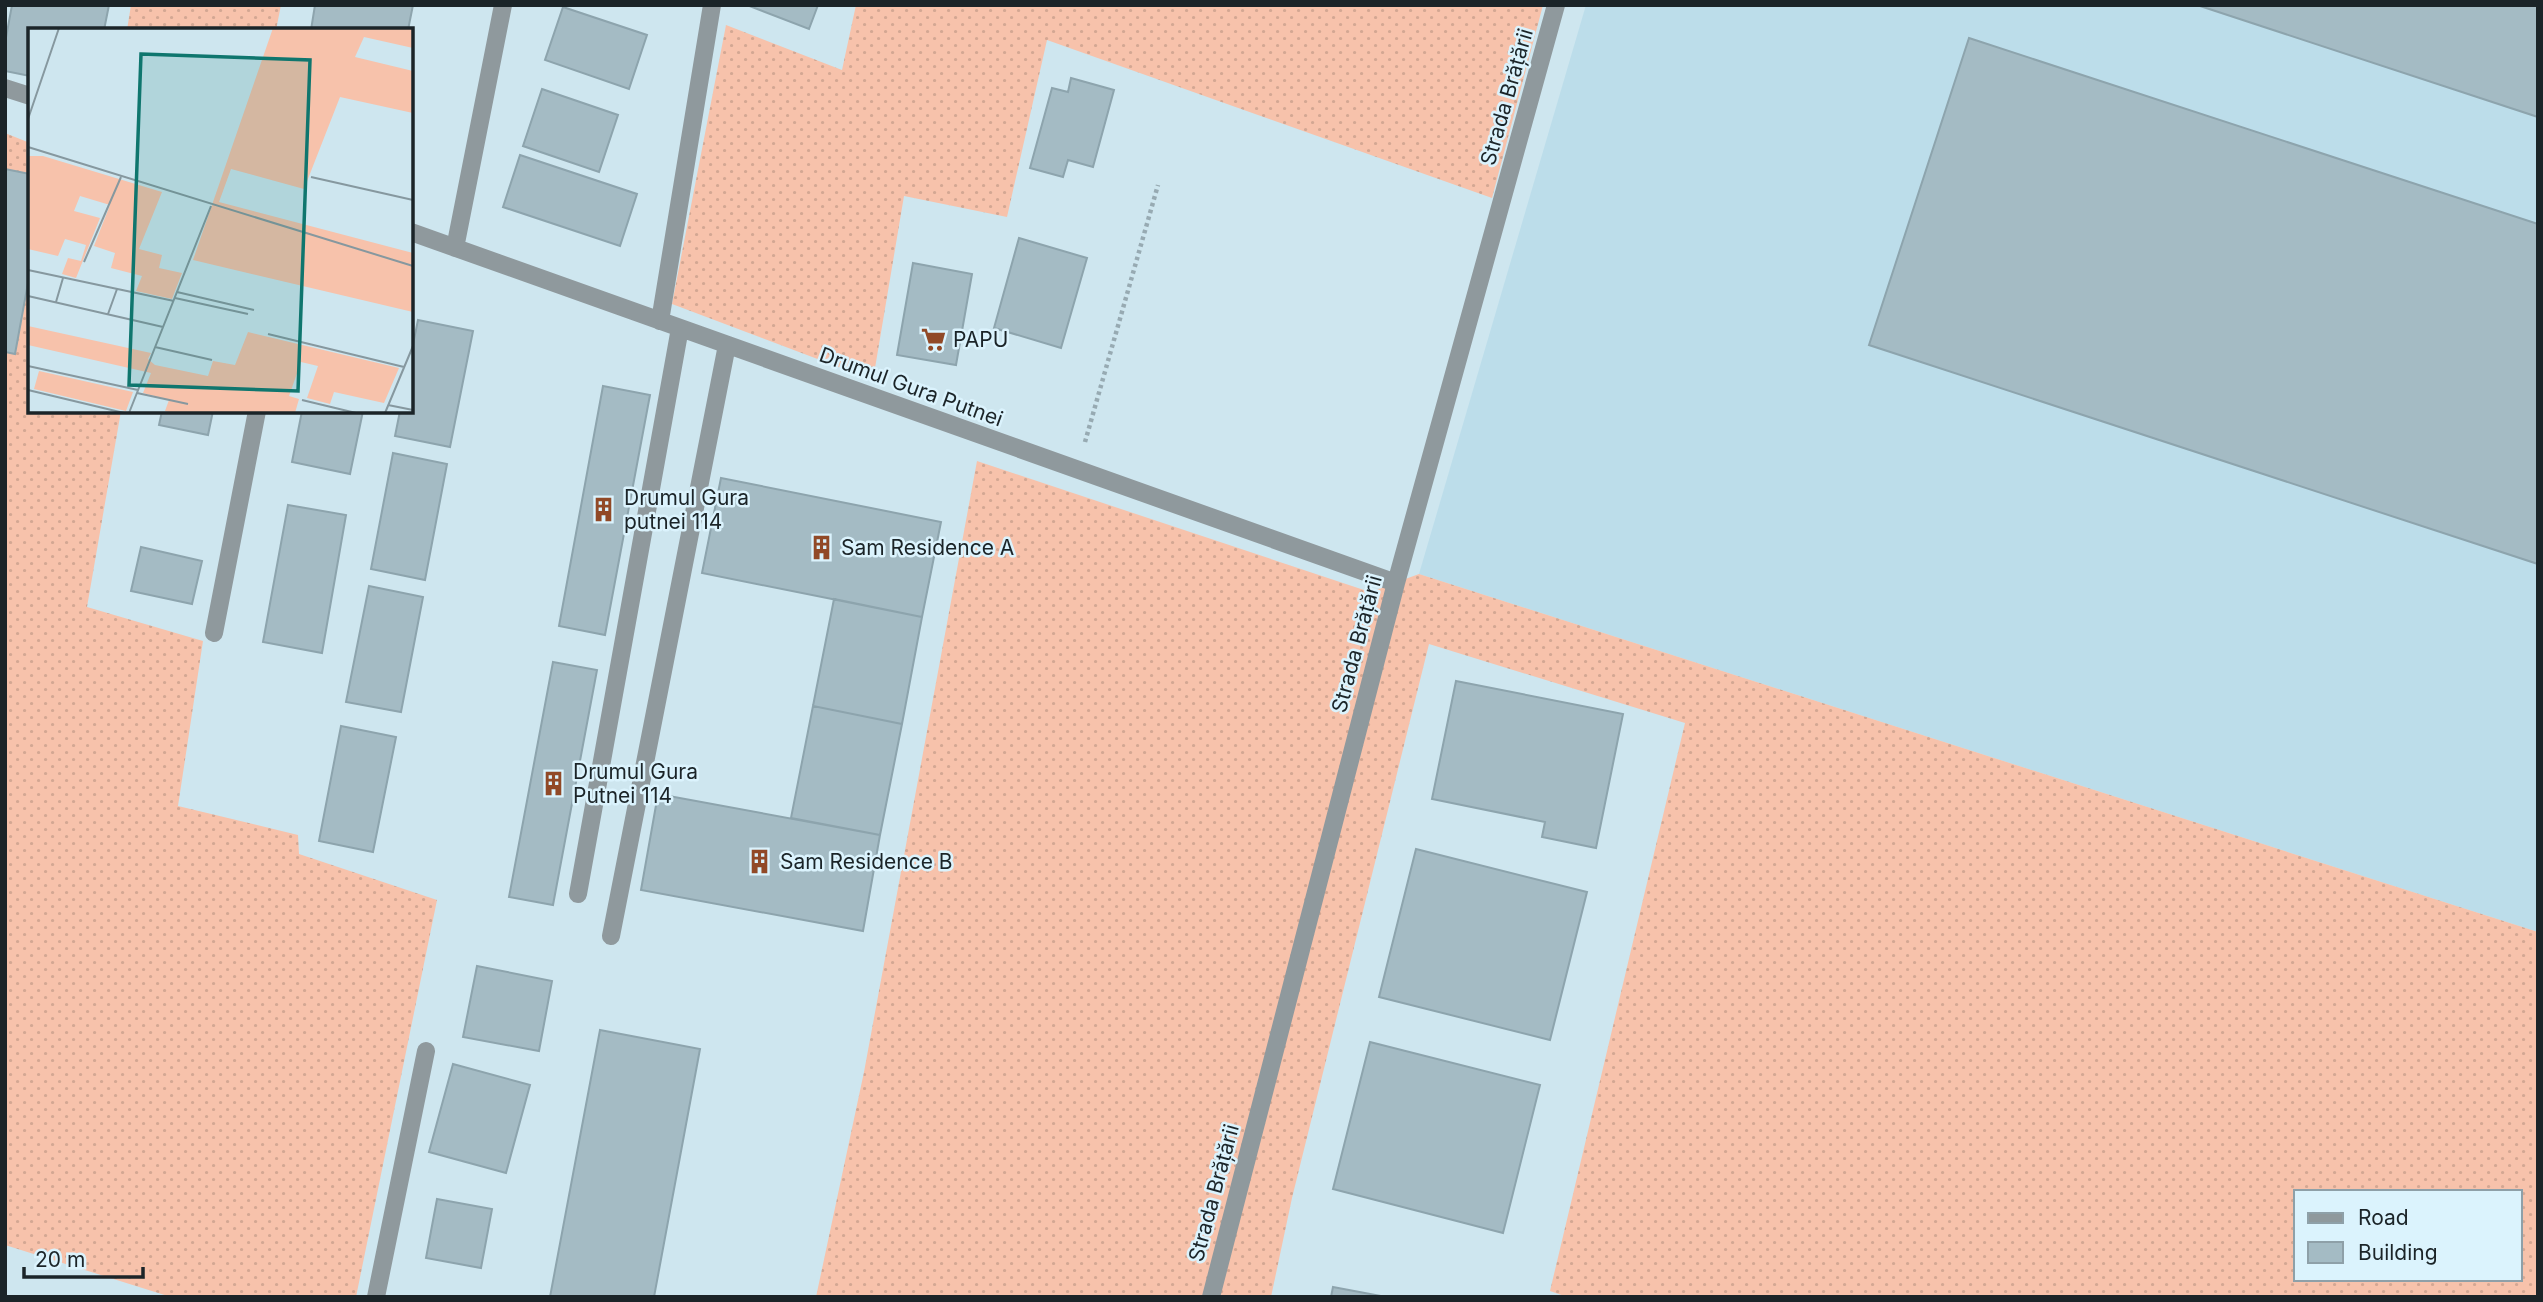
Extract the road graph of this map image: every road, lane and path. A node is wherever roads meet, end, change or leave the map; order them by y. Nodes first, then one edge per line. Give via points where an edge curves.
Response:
1 (503, 5) edge
2 (712, 5) edge
3 (1556, 5) edge
4 (5, 88) edge
5 (28, 95) edge
6 (1158, 185) dead end
7 (413, 233) edge
8 (455, 248) junction
9 (660, 321) junction
10 (680, 328) junction
11 (727, 345) junction
12 (257, 413) edge
13 (1077, 470) junction
14 (1396, 583) junction
15 (214, 633) dead end
16 (578, 894) dead end
17 (611, 936) dead end
18 (425, 1051) dead end
19 (376, 1297) edge
20 (1211, 1297) edge

1 - 8 street
2 - 9 street
3 - 14 street, Strada Brățării
4 - 5 street
6 - 13 path
7 - 8 street, Drumul Gura Putnei
8 - 9 street, Drumul Gura Putnei
9 - 10 street, Drumul Gura Putnei
10 - 11 street, Drumul Gura Putnei
10 - 16 street
11 - 13 street, Drumul Gura Putnei
11 - 17 street
12 - 15 street
13 - 14 street, Drumul Gura Putnei
14 - 20 street, Strada Brățării
18 - 19 street

